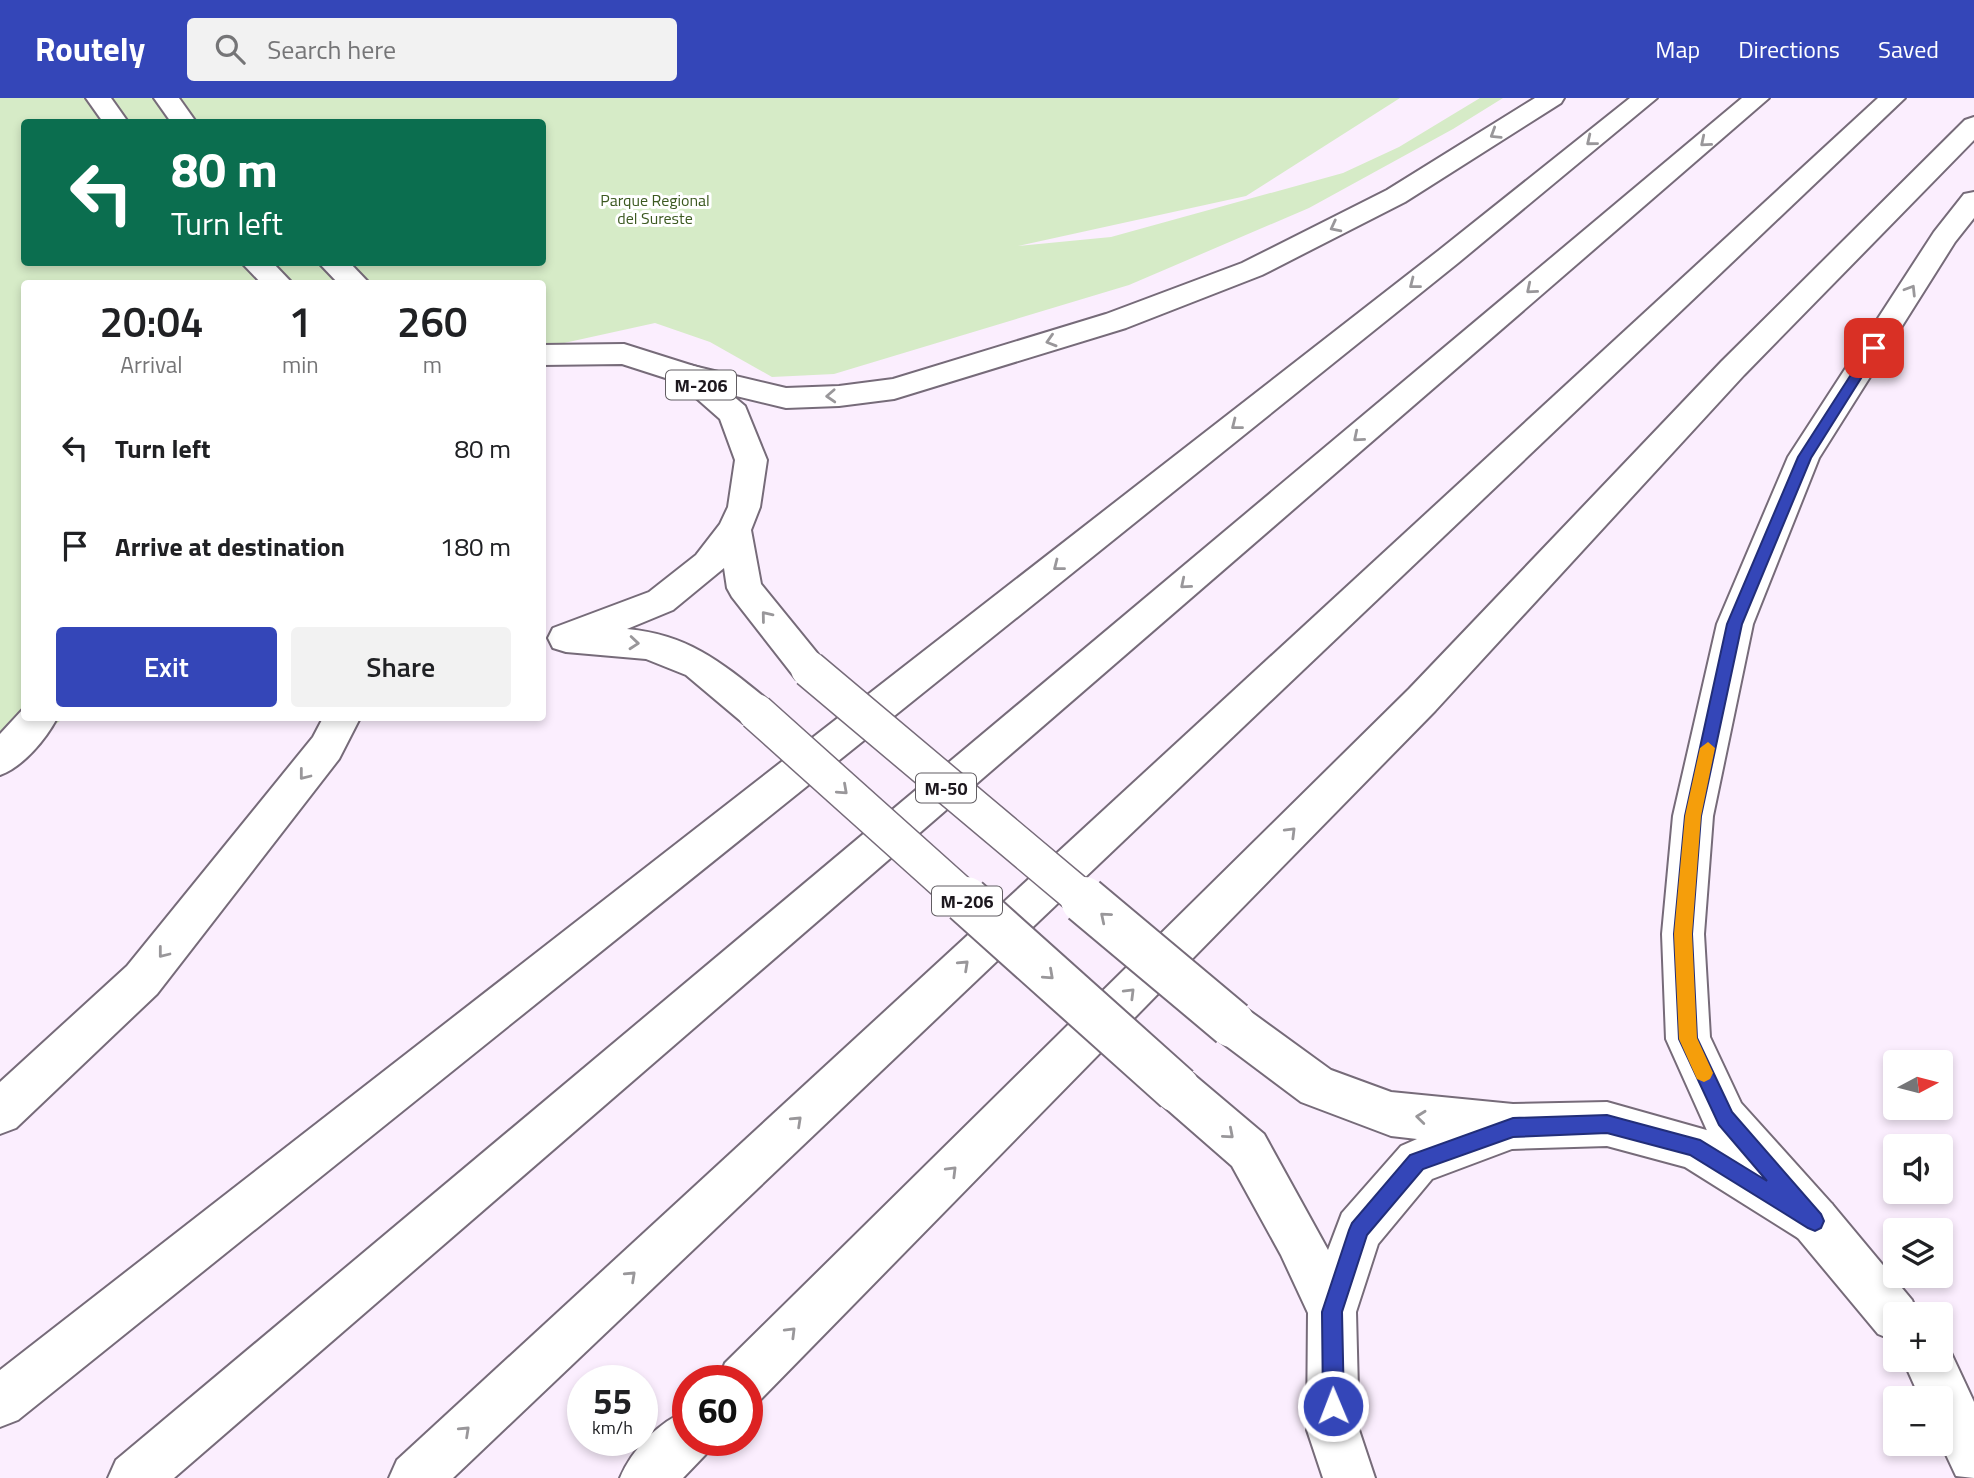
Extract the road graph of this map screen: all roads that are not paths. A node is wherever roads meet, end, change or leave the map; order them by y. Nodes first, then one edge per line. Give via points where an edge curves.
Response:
1 (98, 98) edge
2 (166, 98) edge
3 (1552, 98) edge
4 (1645, 98) edge
5 (1757, 98) edge
6 (1893, 98) edge
7 (113, 119) edge
8 (181, 119) edge
9 (1974, 125) edge
10 (1974, 200) edge
11 (259, 266) edge
12 (336, 266) edge
13 (275, 280) edge
14 (352, 280) edge
15 (546, 355) edge
16 (689, 375) junction
17 (734, 530) junction
18 (554, 638) edge
19 (35, 721) edge
20 (340, 721) edge
21 (0, 759) edge
22 (0, 1112) edge
23 (1513, 1127) junction
24 (1815, 1221) junction
25 (1883, 1303) edge
26 (1332, 1312) junction
27 (759, 1365) edge
28 (1934, 1372) edge
29 (0, 1402) edge
30 (672, 1452) edge
31 (1974, 1458) edge
32 (134, 1478) edge
33 (415, 1478) edge
34 (646, 1478) edge
35 (1349, 1478) edge

1 - 7 main road
2 - 8 main road
3 -> 16 main road via 1384,202 1252,269 1116,321 894,389 839,396 786,398
4 -> 29 main road
5 -> 32 main road, M-50
33 -> 6 main road
27 -> 9 main road via 1422,700 1733,368
24 -> 10 main road via 1725,1119 1688,1039 1683,934 1693,816 1735,624 1804,457 1944,238
11 - 13 main road
12 - 14 main road
15 - 16 main road, M-206 via 624,354
16 - 17 main road, M-206 via 734,414 751,460 744,507
17 - 18 main road, M-206 via 708,564 661,601
23 -> 17 main road, M-206, bridge via 1391,1114 1354,1101 1318,1087 1232,1024 809,669 744,588
18 -> 26 main road, M-206, bridge via 650,645 699,665 756,712 1248,1150 1298,1238
19 - 21 main road
20 -> 22 main road via 326,748 142,980
23 - 24 main road, M-206 via 1607,1124 1694,1147
23 - 26 main road, M-206 via 1417,1162 1359,1230
24 - 25 main road, M-206
26 - 35 main road, M-206 via 1334,1430
28 - 31 main road
30 - 34 main road

